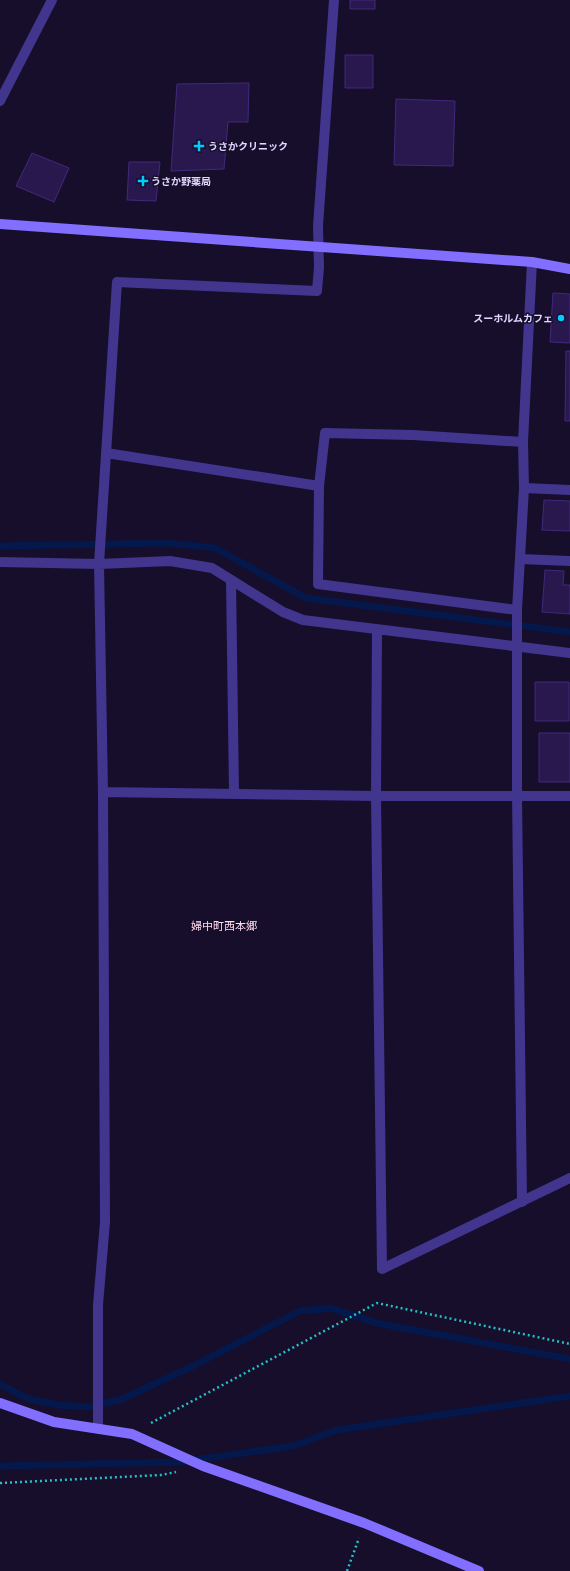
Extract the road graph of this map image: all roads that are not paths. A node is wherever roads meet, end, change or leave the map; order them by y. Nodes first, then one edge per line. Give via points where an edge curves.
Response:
1 (52, 0) edge
2 (334, 0) edge
3 (0, 101) edge
4 (0, 224) edge
5 (318, 248) junction
6 (532, 262) junction
7 (570, 269) edge
8 (523, 442) junction
9 (106, 453) junction
10 (319, 486) junction
11 (524, 488) junction
12 (570, 490) edge
13 (521, 559) junction
14 (570, 561) edge
15 (0, 562) edge
16 (99, 564) junction
17 (231, 580) junction
18 (517, 610) junction
19 (376, 629) junction
20 (518, 646) junction
21 (570, 652) edge
22 (103, 792) junction
23 (234, 793) junction
24 (517, 795) junction
25 (376, 796) junction
26 (570, 796) edge
27 (570, 1178) edge
28 (522, 1202) junction
29 (0, 1403) edge
30 (98, 1428) junction
31 (479, 1571) edge

1 - 3 street
2 - 5 street
4 - 5 street
5 - 6 street
5 - 9 street via 317,291 117,282
6 - 7 street
6 - 8 street
8 - 10 street via 325,433
8 - 11 street
9 - 10 street
9 - 16 street
10 - 18 street via 318,584
11 - 12 street
11 - 13 street
13 - 14 street
13 - 18 street
15 - 16 street
16 - 17 street via 170,560 212,568
16 - 22 street
17 - 19 street via 283,612 303,620
17 - 23 street
18 - 20 street
19 - 20 street
19 - 25 street
20 - 21 street
20 - 24 street
22 - 23 street
22 - 30 street via 105,1222 98,1305
23 - 25 street
24 - 25 street
24 - 26 street
24 - 28 street
25 - 28 street via 382,1269
27 - 28 street
29 - 30 street via 54,1422
30 - 31 street via 132,1434 203,1466 364,1523

